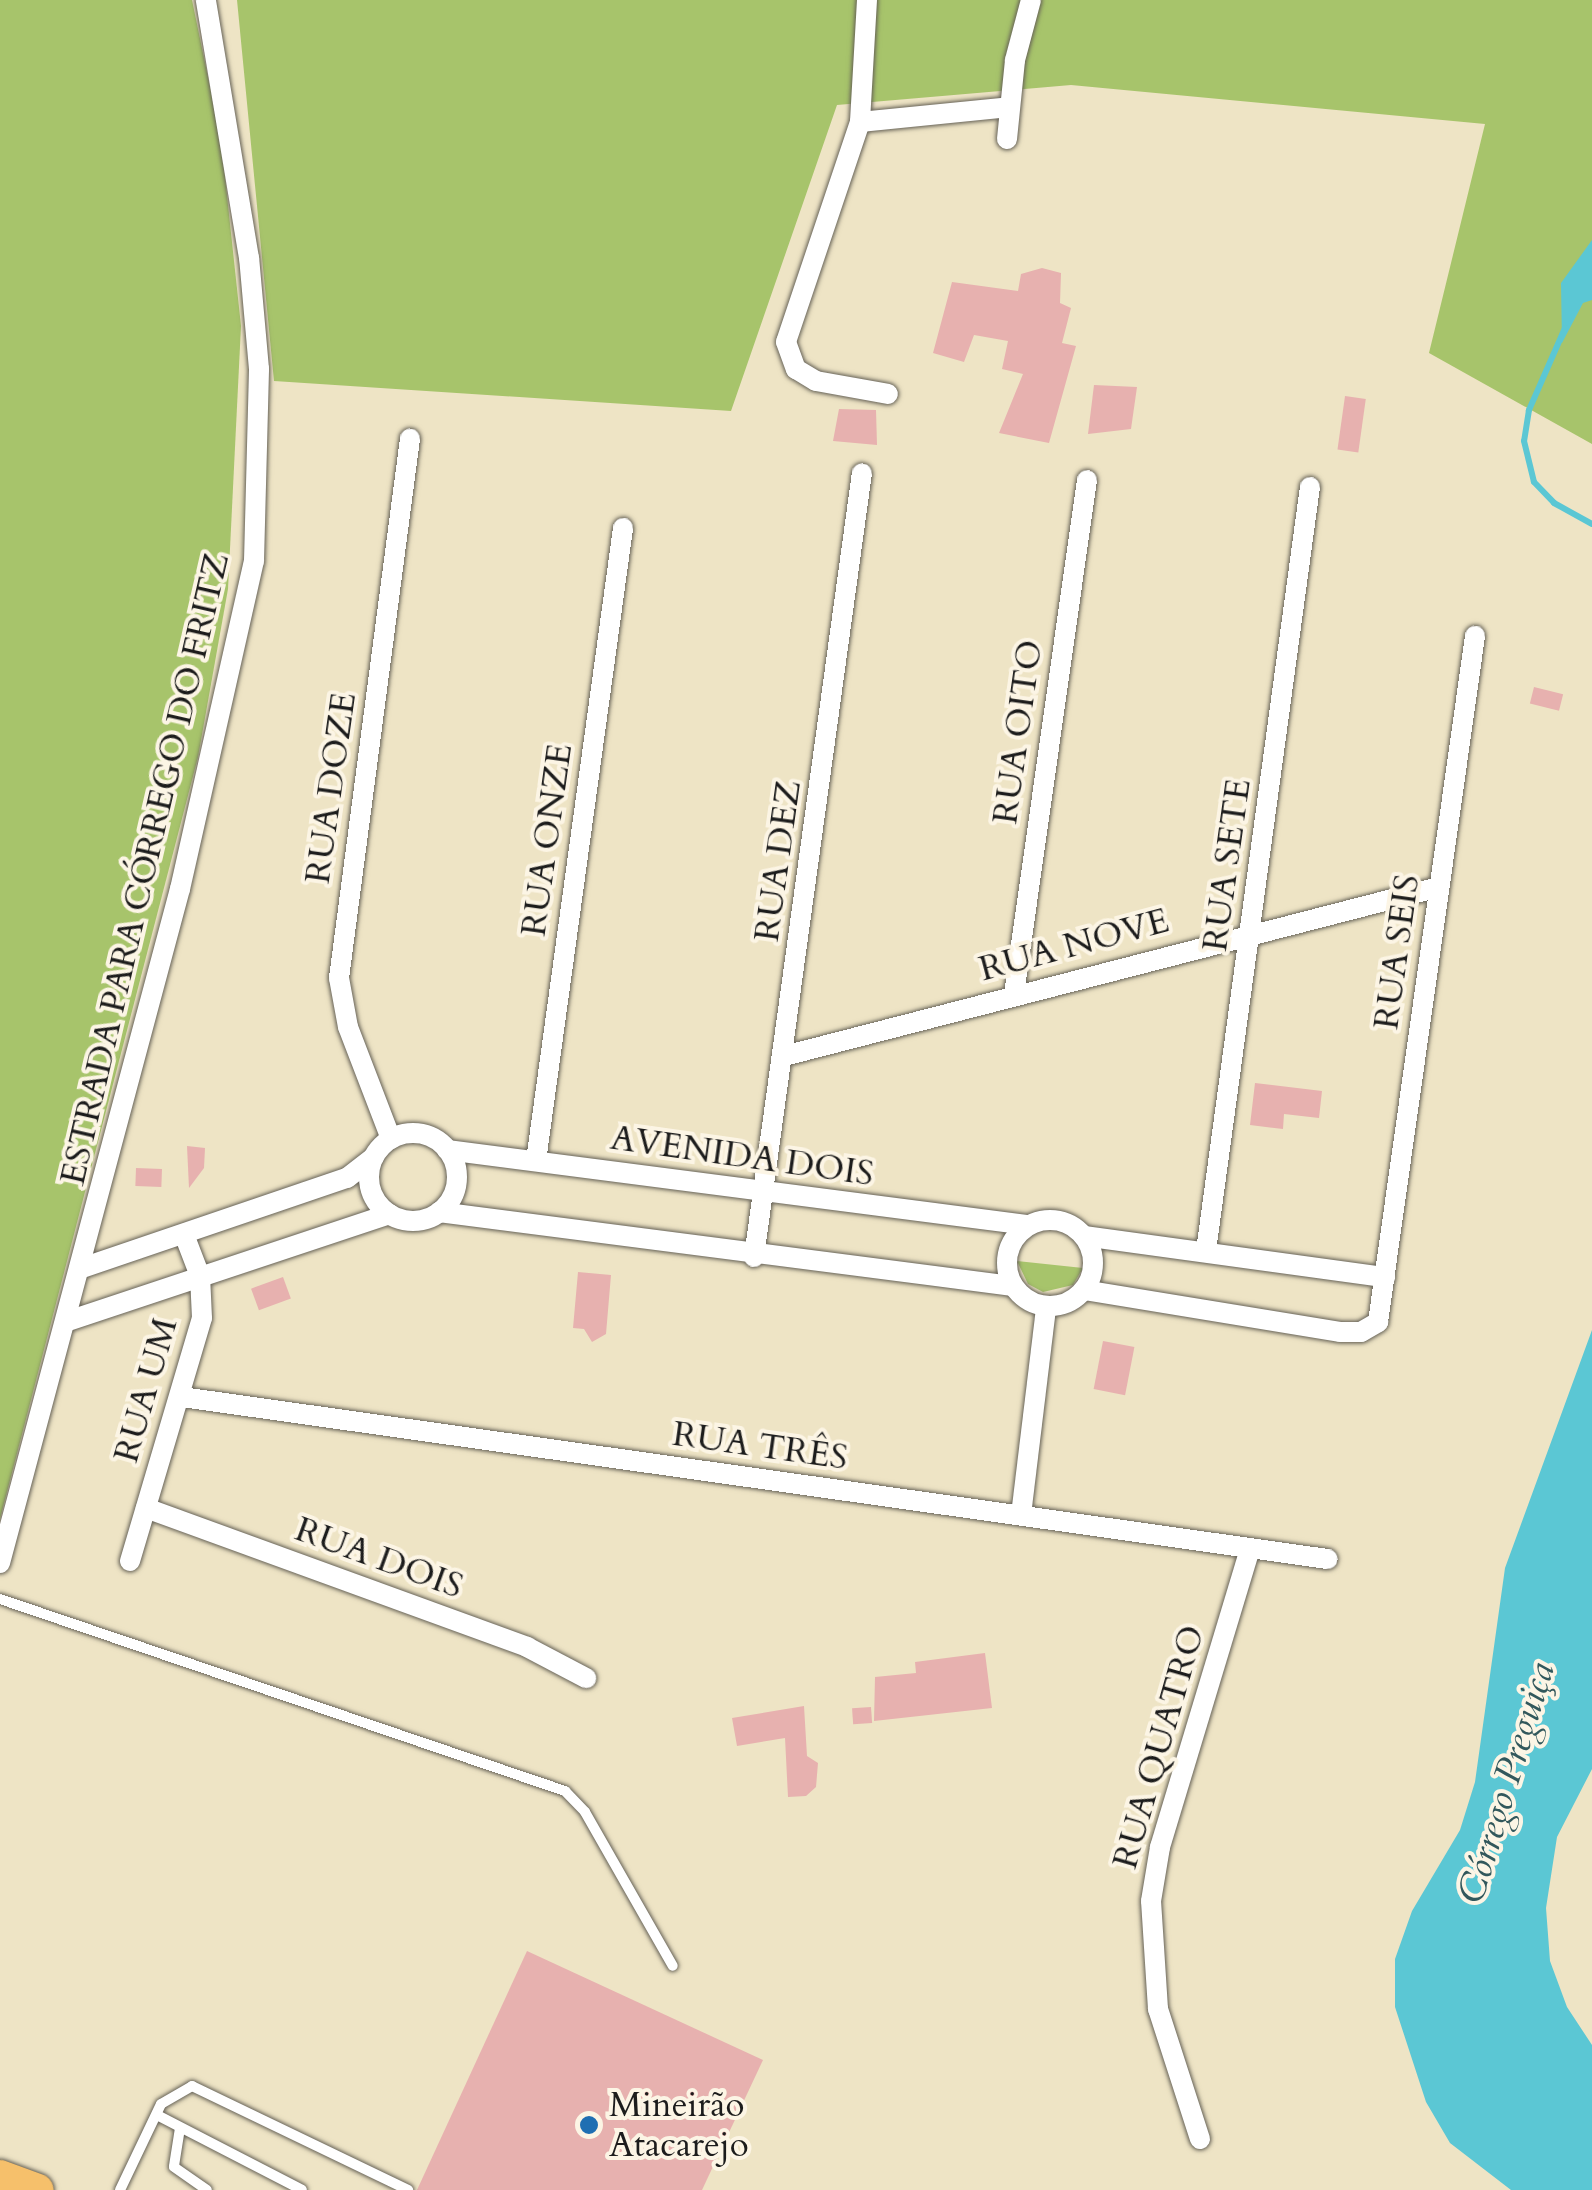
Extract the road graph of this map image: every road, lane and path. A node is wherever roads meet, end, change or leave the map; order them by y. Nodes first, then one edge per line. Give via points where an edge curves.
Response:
1 (206, 0) edge
2 (867, 0) edge
3 (1032, 0) edge
4 (1010, 107) junction
5 (860, 122) junction
6 (1007, 139) dead end
7 (888, 394) dead end
8 (410, 439) dead end
9 (862, 473) dead end
10 (1087, 480) dead end
11 (1310, 487) dead end
12 (622, 528) dead end
13 (1475, 636) dead end
14 (1439, 888) junction
15 (1252, 932) junction
16 (1014, 994) junction
17 (784, 1056) junction
18 (391, 1139) junction
19 (448, 1150) junction
20 (374, 1156) junction
21 (536, 1161) junction
22 (765, 1192) junction
23 (439, 1212) junction
24 (390, 1214) junction
25 (1028, 1225) junction
26 (185, 1236) junction
27 (1084, 1236) junction
28 (1206, 1251) junction
29 (754, 1256) junction
30 (82, 1268) junction
31 (200, 1276) junction
32 (1385, 1276) junction
33 (1013, 1286) junction
34 (1084, 1290) junction
35 (1046, 1306) junction
36 (68, 1321) junction
37 (182, 1397) junction
38 (146, 1508) junction
39 (1021, 1515) junction
40 (1250, 1549) junction
41 (1328, 1560) dead end
42 (130, 1561) dead end
43 (0, 1563) edge
44 (0, 1599) edge
45 (586, 1678) dead end
46 (673, 1966) dead end
47 (157, 2115) junction
48 (180, 2128) junction
49 (1200, 2138) dead end
50 (0, 2176) edge
51 (38, 2190) edge
52 (120, 2190) edge
53 (208, 2190) edge
54 (302, 2190) edge
55 (408, 2190) edge

1 - 30 street, ESTRADA PARA CÓRREGO DO FRITZ via 260,369 254,562 180,889
2 - 5 street
3 - 4 street
4 - 5 street
4 - 6 street
5 - 7 street via 786,342 796,369 816,381
8 - 18 street, RUA DOZE via 339,978 348,1028
9 - 17 street, RUA DEZ
10 - 16 street, RUA OITO
11 - 15 street, RUA SETE
12 - 21 street, RUA ONZE
13 - 14 street, RUA SEIS
14 - 15 street, RUA NOVE
14 - 32 street, RUA SEIS
15 - 16 street, RUA NOVE
15 - 28 street, RUA SETE
16 - 17 street, RUA NOVE
17 - 22 street, RUA DEZ
18 - 19 street, AVENIDA DOIS via 427,1136
18 - 20 street
19 - 21 street, AVENIDA DOIS
19 - 23 street via 456,1185
20 - 24 street via 371,1191
20 - 26 street via 347,1178
21 - 22 street, AVENIDA DOIS
22 - 25 street, AVENIDA DOIS
22 - 29 street, RUA DEZ
23 - 24 street via 420,1220
23 - 29 street
24 - 31 street
25 - 27 street, AVENIDA DOIS via 1052,1219
25 - 33 street via 1007,1254
26 - 30 street
26 - 31 street, RUA UM
27 - 28 street, AVENIDA DOIS
27 - 34 street via 1094,1259
28 - 32 street, AVENIDA DOIS
29 - 33 street
30 - 36 street, ESTRADA PARA CÓRREGO DO FRITZ
31 - 36 street
31 - 37 street, RUA UM via 202,1318
32 - 34 street via 1378,1322 1361,1332
33 - 35 street
34 - 35 street via 1067,1303
35 - 39 street
36 - 43 street, ESTRADA PARA CÓRREGO DO FRITZ
37 - 38 street, RUA UM
37 - 39 street, RUA TRÊS
38 - 42 street, RUA UM
38 - 45 street, RUA DOIS via 527,1647
39 - 40 street, RUA TRÊS
40 - 41 street, RUA TRÊS
40 - 49 street, RUA QUATRO via 1150,1901 1158,2008
44 - 46 lane via 565,1791 585,1812
47 - 48 lane
47 - 52 lane
47 - 55 lane via 180,2090 208,2088
48 - 53 lane via 174,2167
48 - 54 lane
50 - 51 main road

